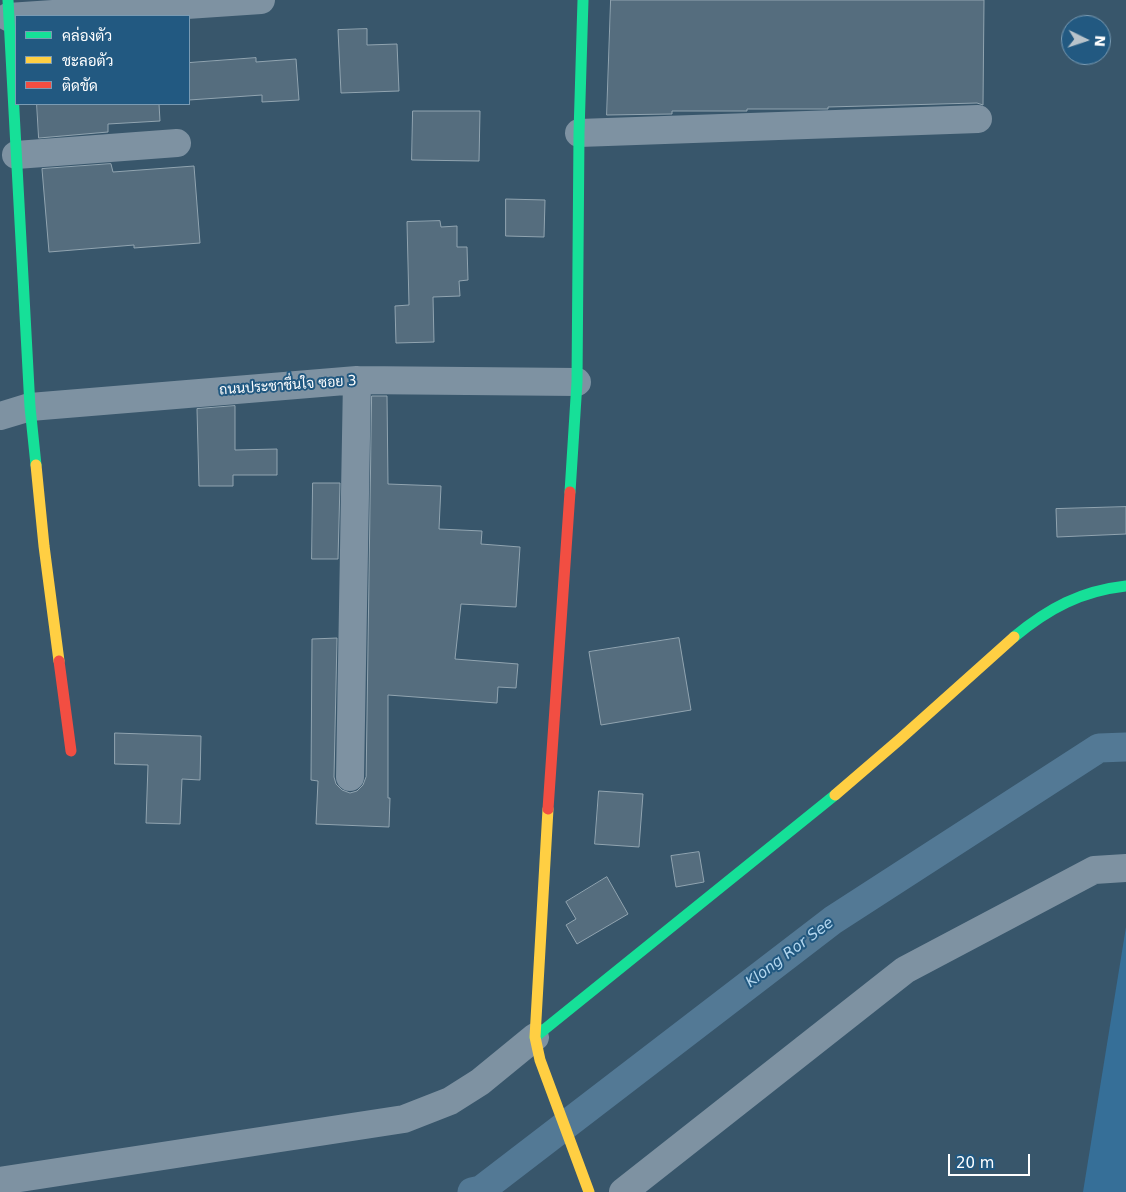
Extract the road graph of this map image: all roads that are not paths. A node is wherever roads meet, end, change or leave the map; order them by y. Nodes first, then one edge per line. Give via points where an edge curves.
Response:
1 (261, 0) edge
2 (583, 0) edge
3 (8, 8) edge
4 (6, 90) edge
5 (978, 119) dead end
6 (579, 133) junction
7 (178, 143) dead end
8 (16, 156) junction
9 (356, 380) junction
10 (577, 382) junction
11 (30, 407) junction
12 (0, 416) edge
13 (1126, 586) edge
14 (72, 750) dead end
15 (350, 777) dead end
16 (1126, 868) edge
17 (537, 1049) junction
18 (0, 1181) edge
19 (589, 1192) edge
20 (624, 1192) edge

1 - 3 street
2 - 6 street
3 - 4 street
4 - 8 street
5 - 6 street
6 - 10 street
7 - 8 street
8 - 11 street
9 - 10 street, ถนนประชาชื่นใจ ซอย 3
9 - 11 street, ถนนประชาชื่นใจ ซอย 3
9 - 15 street
10 - 17 street via 539,952
11 - 12 street, ถนนประชาชื่นใจ ซอย 3
11 - 14 street via 44,546
13 - 17 street via 1073,599 1042,614
16 - 20 street via 1094,870 905,970
17 - 18 street via 450,1101 404,1119
17 - 19 street

